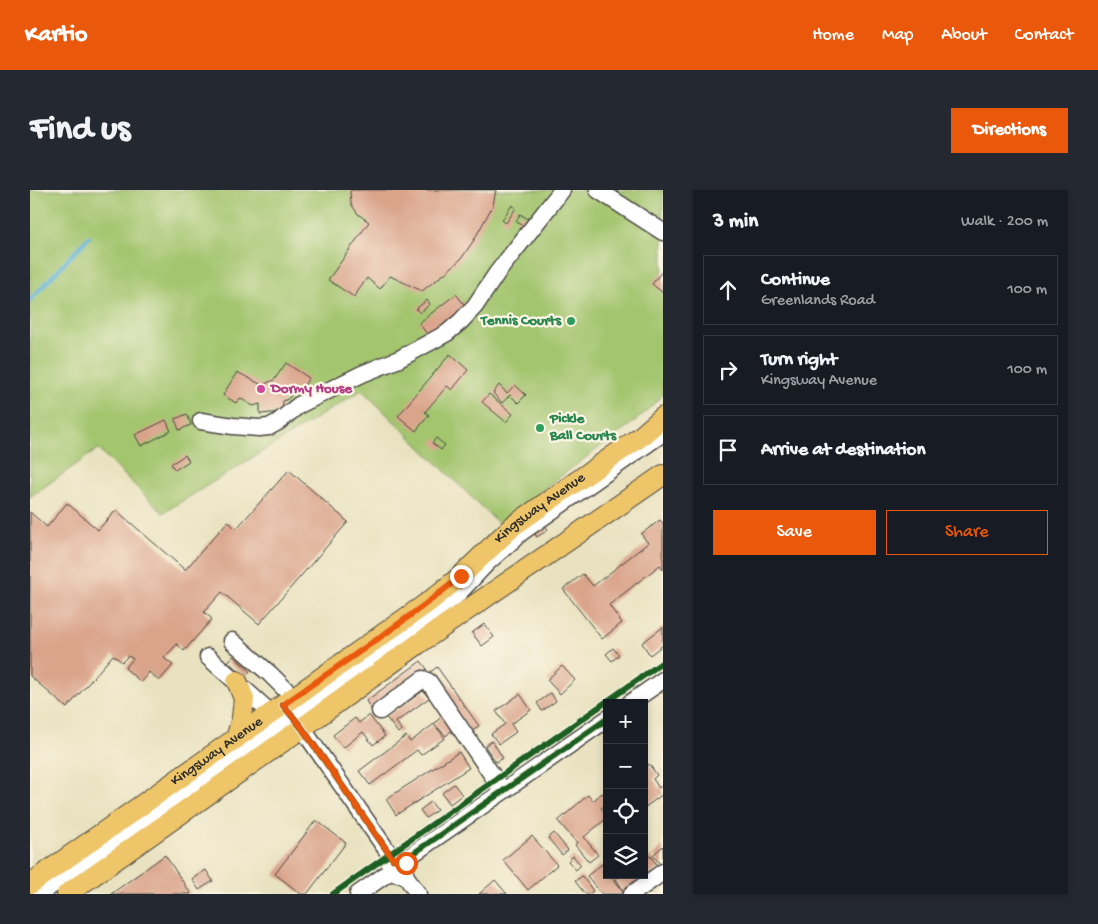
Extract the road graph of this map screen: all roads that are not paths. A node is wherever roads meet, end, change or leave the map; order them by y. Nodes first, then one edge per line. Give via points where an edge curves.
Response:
1 (562, 190) edge
2 (598, 190) edge
3 (663, 232) edge
4 (201, 421) dead end
5 (658, 433) edge
6 (663, 475) edge
7 (232, 641) dead end
8 (208, 657) dead end
9 (663, 680) edge
10 (237, 682) junction
11 (636, 699) edge
12 (380, 711) dead end
13 (288, 712) junction
14 (603, 722) edge
15 (236, 739) junction
16 (503, 791) junction
17 (398, 865) junction
18 (663, 872) edge
19 (30, 884) edge
20 (40, 894) edge
21 (67, 894) edge
22 (358, 894) edge
23 (418, 894) edge
24 (632, 894) edge

1 - 4 street via 475,306 447,333 299,405 269,427
2 - 3 street
5 - 13 main road, Kingsway Avenue via 640,437 512,526 461,576 348,660
6 - 13 main road, Kingsway Avenue via 418,644
7 - 13 street via 270,674
8 - 10 street
9 - 11 street
10 - 13 street
10 - 15 main road via 244,699
12 - 16 street via 423,679 429,682
13 - 15 main road, Kingsway Avenue
13 - 17 street
13 - 20 street
13 - 21 main road, Kingsway Avenue
14 - 16 street
15 - 19 main road, Kingsway Avenue
16 - 17 street
17 - 22 street
17 - 23 street
18 - 24 street

